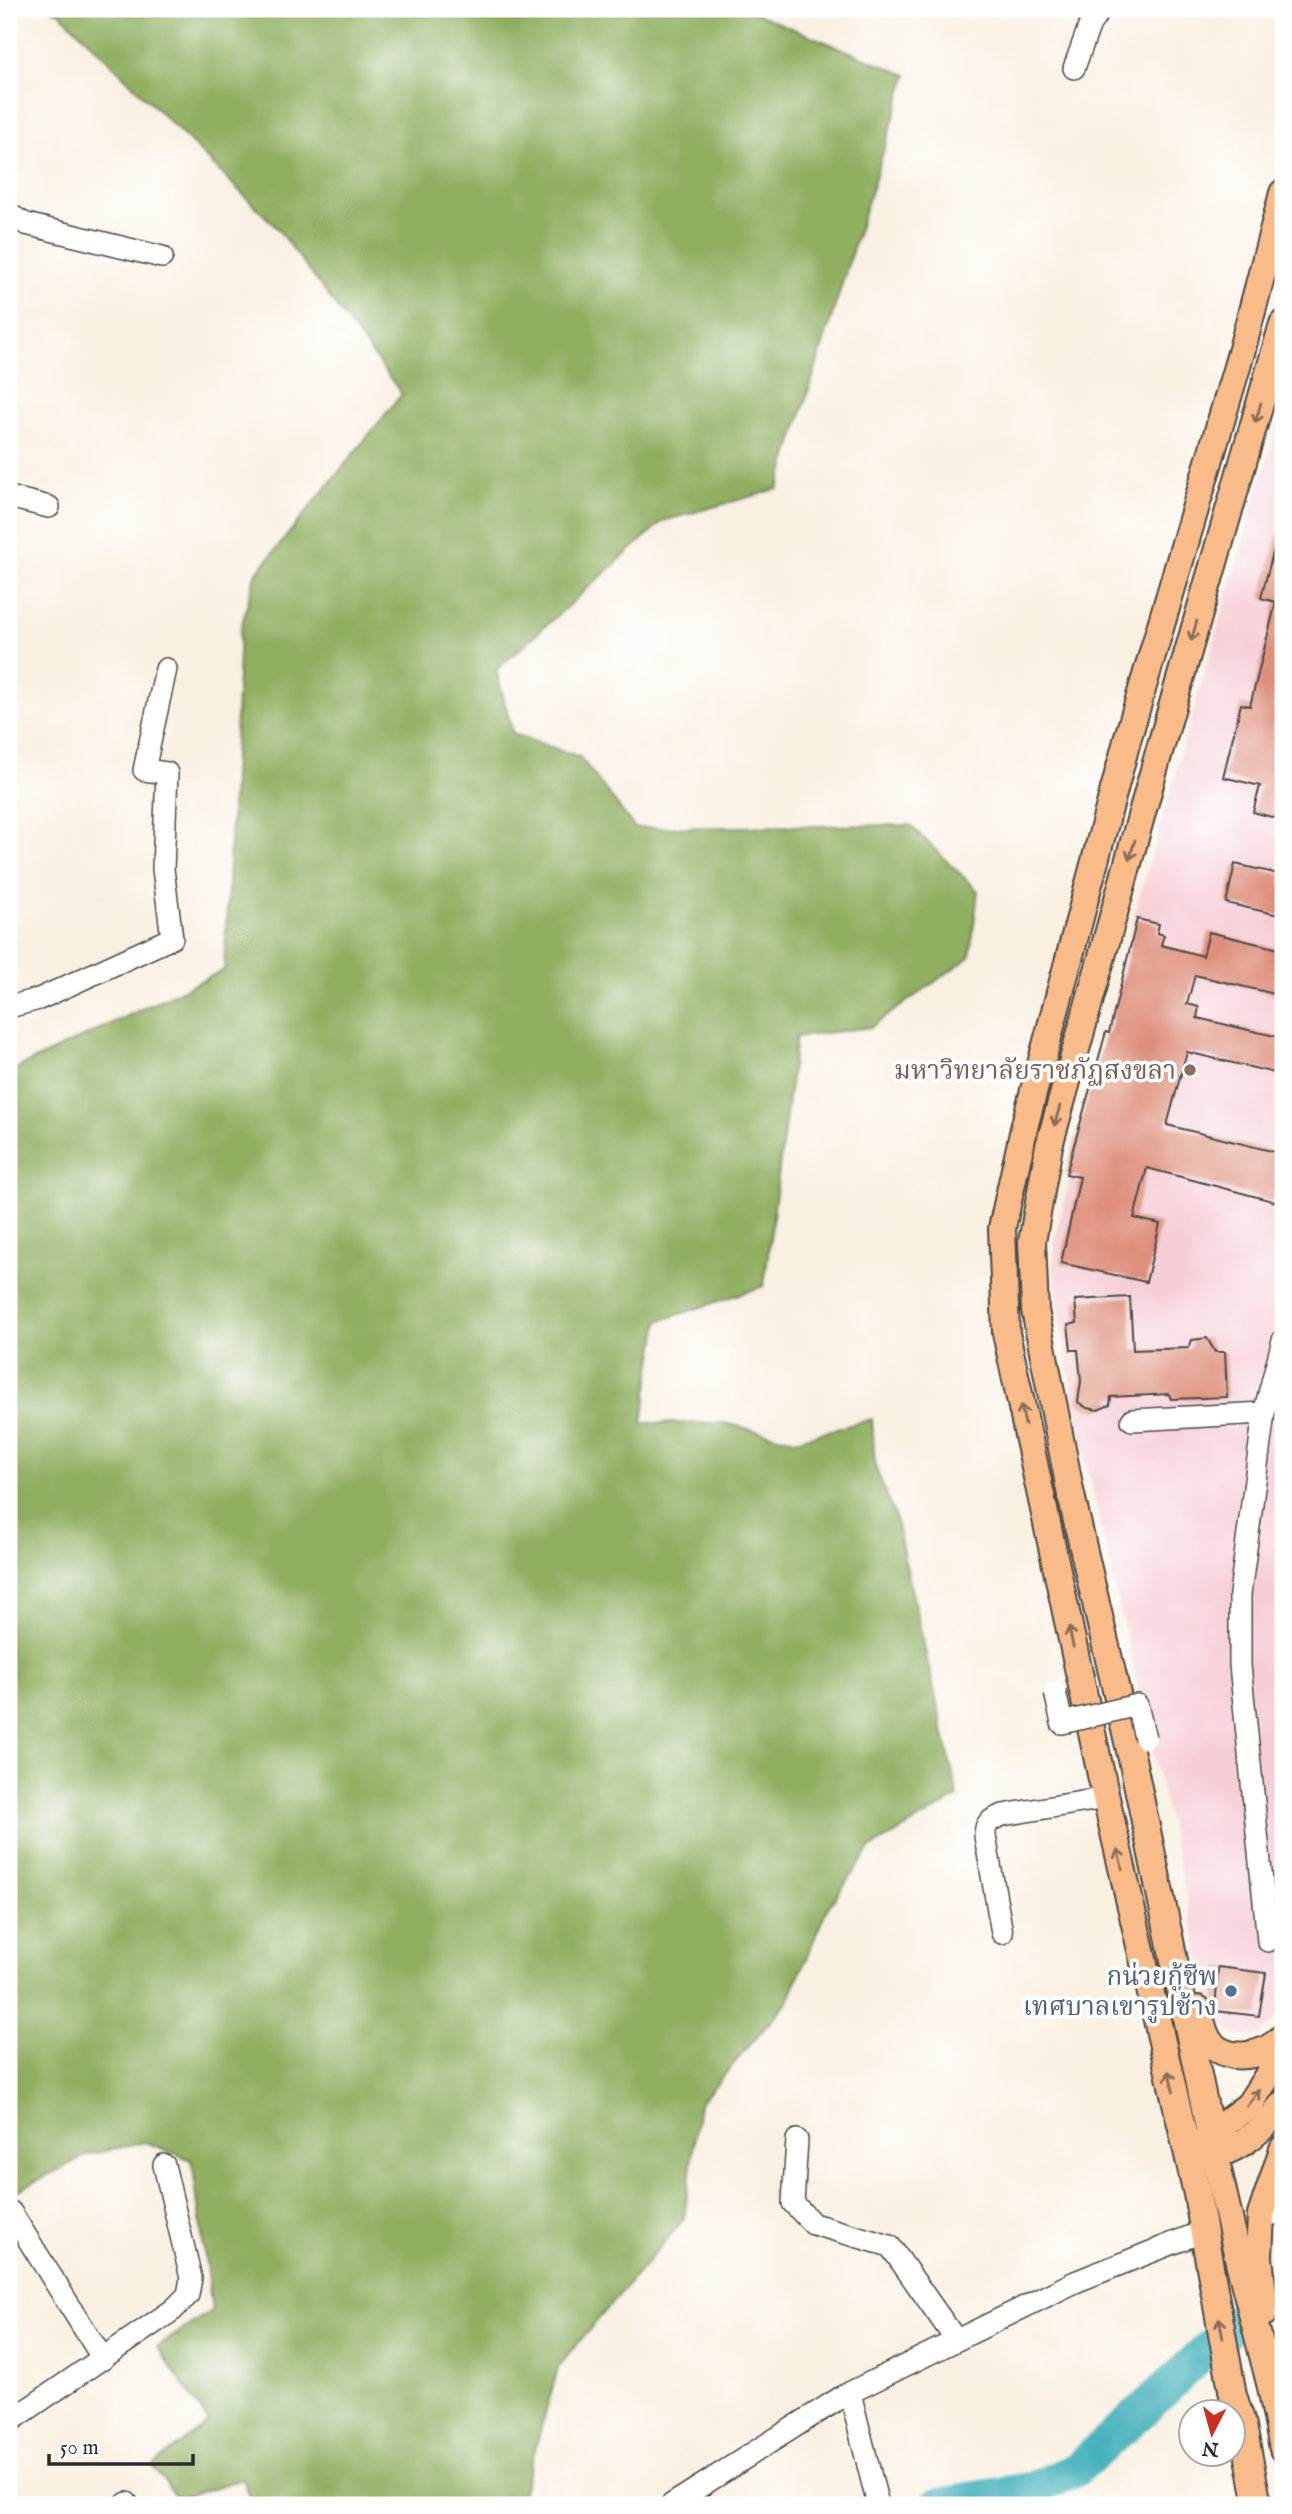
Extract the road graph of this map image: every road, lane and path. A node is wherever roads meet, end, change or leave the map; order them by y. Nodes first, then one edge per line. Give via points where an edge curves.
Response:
1 (1101, 9) edge
2 (1074, 68) dead end
3 (1283, 193) edge
4 (9, 214) edge
5 (162, 257) dead end
6 (1283, 324) edge
7 (1241, 353) junction
8 (1278, 364) edge
9 (9, 497) edge
10 (49, 507) dead end
11 (166, 669) dead end
12 (9, 1007) edge
13 (1283, 1340) edge
14 (1264, 1413) junction
15 (1132, 1420) dead end
16 (1055, 1692) dead end
17 (1145, 1738) dead end
18 (1106, 1798) junction
19 (1148, 1836) junction
20 (1002, 1933) dead end
21 (1268, 1941) dead end
22 (1283, 2037) edge
23 (1283, 2052) edge
24 (1283, 2104) edge
25 (797, 2140) dead end
26 (1203, 2148) junction
27 (1283, 2149) edge
28 (164, 2165) dead end
29 (11, 2212) dead end
30 (1272, 2214) edge
31 (1206, 2242) junction
32 (1249, 2260) junction
33 (956, 2340) junction
34 (103, 2359) junction
35 (850, 2393) junction
36 (1276, 2394) edge
37 (9, 2422) edge
38 (1283, 2449) edge
39 (876, 2498) edge
40 (671, 2505) edge
41 (1258, 2505) edge

1 - 2 street via 1090,24
3 - 7 main road
4 - 5 street via 26,224
6 - 8 main road
7 - 8 main road
18 -> 7 main road via 1006,1333 1002,1228 1124,750
8 -> 19 main road via 1159,752 1049,1146 1032,1242 1035,1310 1070,1495
9 - 10 street
11 - 12 street via 144,770 167,774 163,869 172,938 30,1002
13 - 14 street
14 - 15 street
14 - 21 street via 1240,1594 1240,1665
16 - 17 street, bridge via 1062,1723 1137,1705
18 - 20 street via 1003,1815 985,1826
26 -> 18 main road
19 - 22 main road via 1166,1878 1209,2040 1230,2054 1242,2055 1264,2052
19 - 26 main road
26 -> 23 main road via 1249,2105
24 - 26 main road via 1252,2136
25 - 33 street via 793,2203 813,2224 890,2246
26 - 31 main road via 1197,2194
26 - 32 main road
27 - 30 main road
28 - 34 street via 191,2278 188,2295
29 - 34 street
30 - 32 main road
31 - 33 street via 1075,2282
41 -> 31 main road
32 - 36 main road
33 - 35 street
34 - 37 street
35 - 39 street
35 - 40 street
36 - 38 main road

